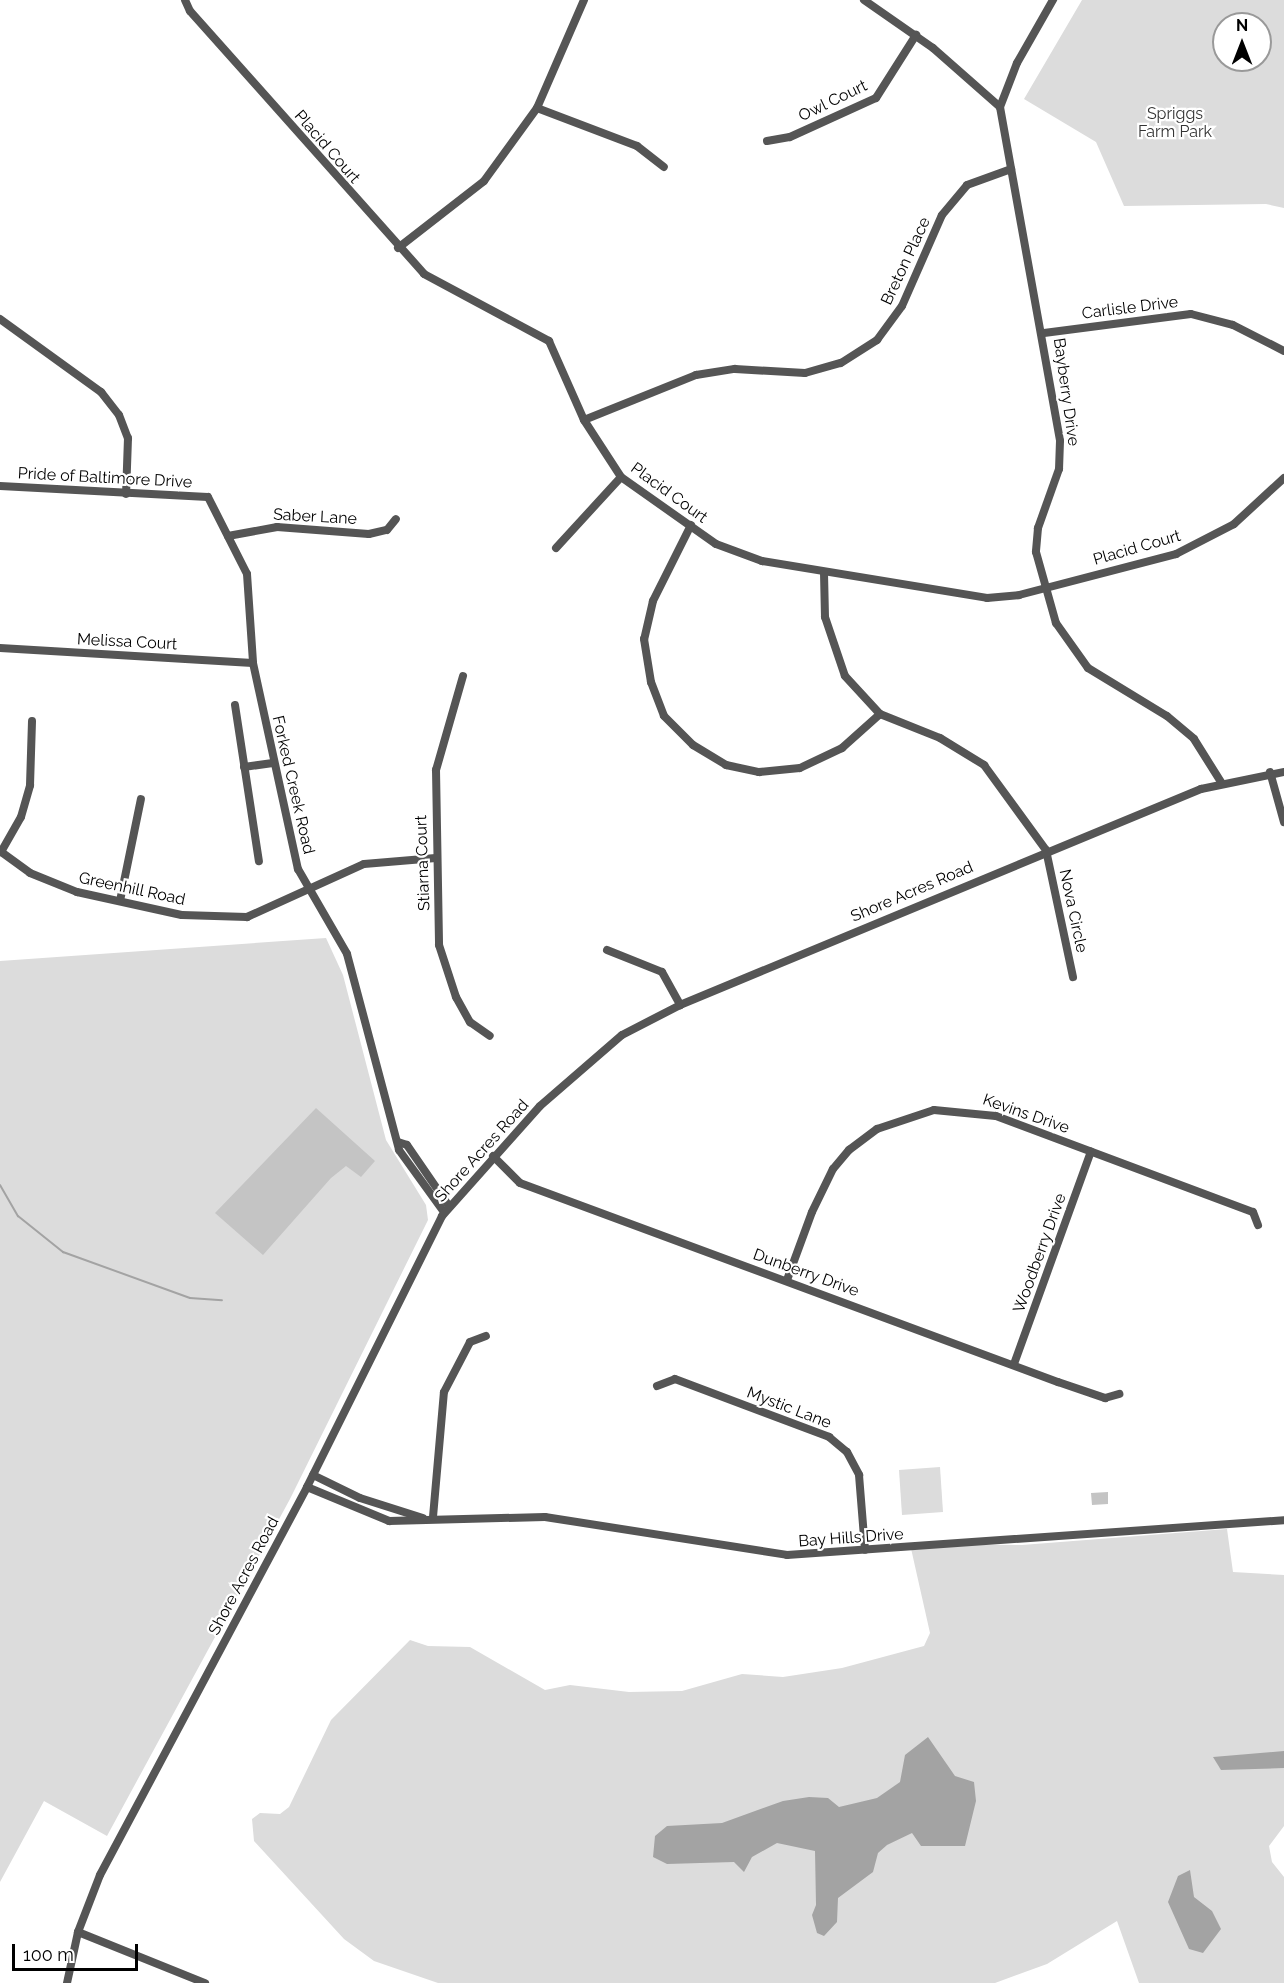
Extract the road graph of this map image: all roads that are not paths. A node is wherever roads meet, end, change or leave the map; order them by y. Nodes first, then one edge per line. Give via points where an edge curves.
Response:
1 (185, 0) edge
2 (584, 0) edge
3 (864, 0) edge
4 (1053, 0) edge
5 (916, 35) junction
6 (1000, 107) junction
7 (537, 108) junction
8 (767, 141) dead end
9 (664, 166) dead end
10 (1011, 169) junction
11 (398, 248) junction
12 (0, 319) edge
13 (1044, 333) junction
14 (1284, 351) edge
15 (584, 420) junction
16 (621, 477) junction
17 (1284, 478) edge
18 (0, 486) edge
19 (126, 494) junction
20 (208, 497) joint
21 (396, 519) dead end
22 (692, 525) junction
23 (228, 536) junction
24 (556, 548) dead end
25 (824, 573) junction
26 (1042, 588) junction
27 (0, 648) edge
28 (253, 663) junction
29 (463, 676) dead end
30 (235, 705) dead end
31 (880, 714) junction
32 (32, 721) dead end
33 (273, 763) junction
34 (244, 767) junction
35 (1270, 772) junction
36 (1284, 772) edge
37 (1221, 782) junction
38 (141, 799) dead end
39 (1284, 822) edge
40 (1046, 850) junction
41 (0, 851) edge
42 (436, 858) junction
43 (259, 861) dead end
44 (309, 888) junction
45 (120, 901) junction
46 (606, 950) dead end
47 (1073, 977) dead end
48 (680, 1005) junction
49 (490, 1036) dead end
50 (1092, 1151) junction
51 (493, 1156) junction
52 (446, 1209) junction
53 (1258, 1225) dead end
54 (787, 1280) junction
55 (486, 1336) dead end
56 (1014, 1364) junction
57 (657, 1386) dead end
58 (1119, 1394) dead end
59 (313, 1474) junction
60 (307, 1487) junction
61 (423, 1518) junction
62 (433, 1518) junction
63 (1284, 1520) edge
64 (865, 1550) junction
65 (78, 1932) junction
66 (67, 1983) edge
67 (205, 1983) edge

1 - 11 street, Placid Court via 190,12
2 - 7 street
3 - 5 street
4 - 6 street via 1017,63
5 - 6 street
5 - 8 street, Owl Court via 876,98 790,137
6 - 10 street, Bayberry Drive
7 - 9 street via 637,146
7 - 11 street via 484,181
10 - 13 street, Bayberry Drive
10 - 15 street, Breton Place via 967,185 942,215 902,306 877,340 844,362 805,373 735,369 696,375
11 - 15 street, Placid Court via 424,274 549,341
12 - 19 street via 101,392 119,415 128,438
13 - 14 street, Carlisle Drive via 1191,314 1233,325
13 - 26 street, Bayberry Drive via 1062,455 1036,538
15 - 16 street, Placid Court
16 - 22 street, Placid Court
16 - 24 street
17 - 26 street, Placid Court via 1234,524 1176,554
18 - 19 street, Pride of Baltimore Drive
19 - 20 street, Pride of Baltimore Drive
20 - 23 street, Forked Creek Road
21 - 23 street, Saber Lane via 387,530 369,534 277,527
22 - 25 street, Placid Court via 716,544 762,561
22 - 31 street via 653,601 644,639 651,682 664,716 693,745 726,765 759,771 800,768 842,748
23 - 28 street, Forked Creek Road via 247,574
25 - 26 street, Placid Court via 987,598
25 - 31 street via 825,617 833,650 845,675
26 - 37 street, Bayberry Drive via 1075,654 1101,677 1180,726 1204,752
27 - 28 street, Melissa Court
28 - 33 street, Forked Creek Road
29 - 42 street, Stiarna Court via 436,770
30 - 34 street
31 - 40 street via 940,738 984,765
32 - 41 street via 30,785 21,817
33 - 34 street
33 - 44 street, Forked Creek Road via 298,869
34 - 43 street
35 - 36 street, Shore Acres Road
35 - 37 street, Shore Acres Road
35 - 39 street
37 - 40 street, Shore Acres Road
38 - 45 street
40 - 47 street, Nova Circle
40 - 48 street, Shore Acres Road
41 - 45 street, Greenhill Road via 30,873 77,892
42 - 44 street, Greenhill Road via 364,864
42 - 49 street, Stiarna Court via 439,945 470,1022
44 - 45 street, Greenhill Road via 247,917 182,915
44 - 52 street, Forked Creek Road via 347,954 398,1142 415,1176
46 - 48 street via 662,972
48 - 51 street, Shore Acres Road via 622,1035
50 - 53 street, Kevins Drive via 1253,1212
50 - 54 street, Kevins Drive via 975,1110 934,1110 899,1119 858,1142 833,1169
50 - 56 street, Woodberry Drive
51 - 52 street, Shore Acres Road
51 - 54 street, Dunberry Drive via 520,1183
52 - 59 street, Shore Acres Road
54 - 56 street, Dunberry Drive
55 - 62 street via 470,1342 444,1392
56 - 58 street, Dunberry Drive via 1105,1398
57 - 64 street, Mystic Lane via 675,1379 830,1437 848,1452 859,1475
59 - 60 street, Shore Acres Road
59 - 61 street, Bay Hills Drive via 360,1498
60 - 61 street, Bay Hills Drive via 389,1521 413,1524
60 - 65 street, Shore Acres Road via 100,1875
61 - 62 street, Bay Hills Drive
62 - 64 street, Bay Hills Drive via 545,1517 787,1555
63 - 64 street, Bay Hills Drive
65 - 66 street, Shore Acres Road
65 - 67 street

